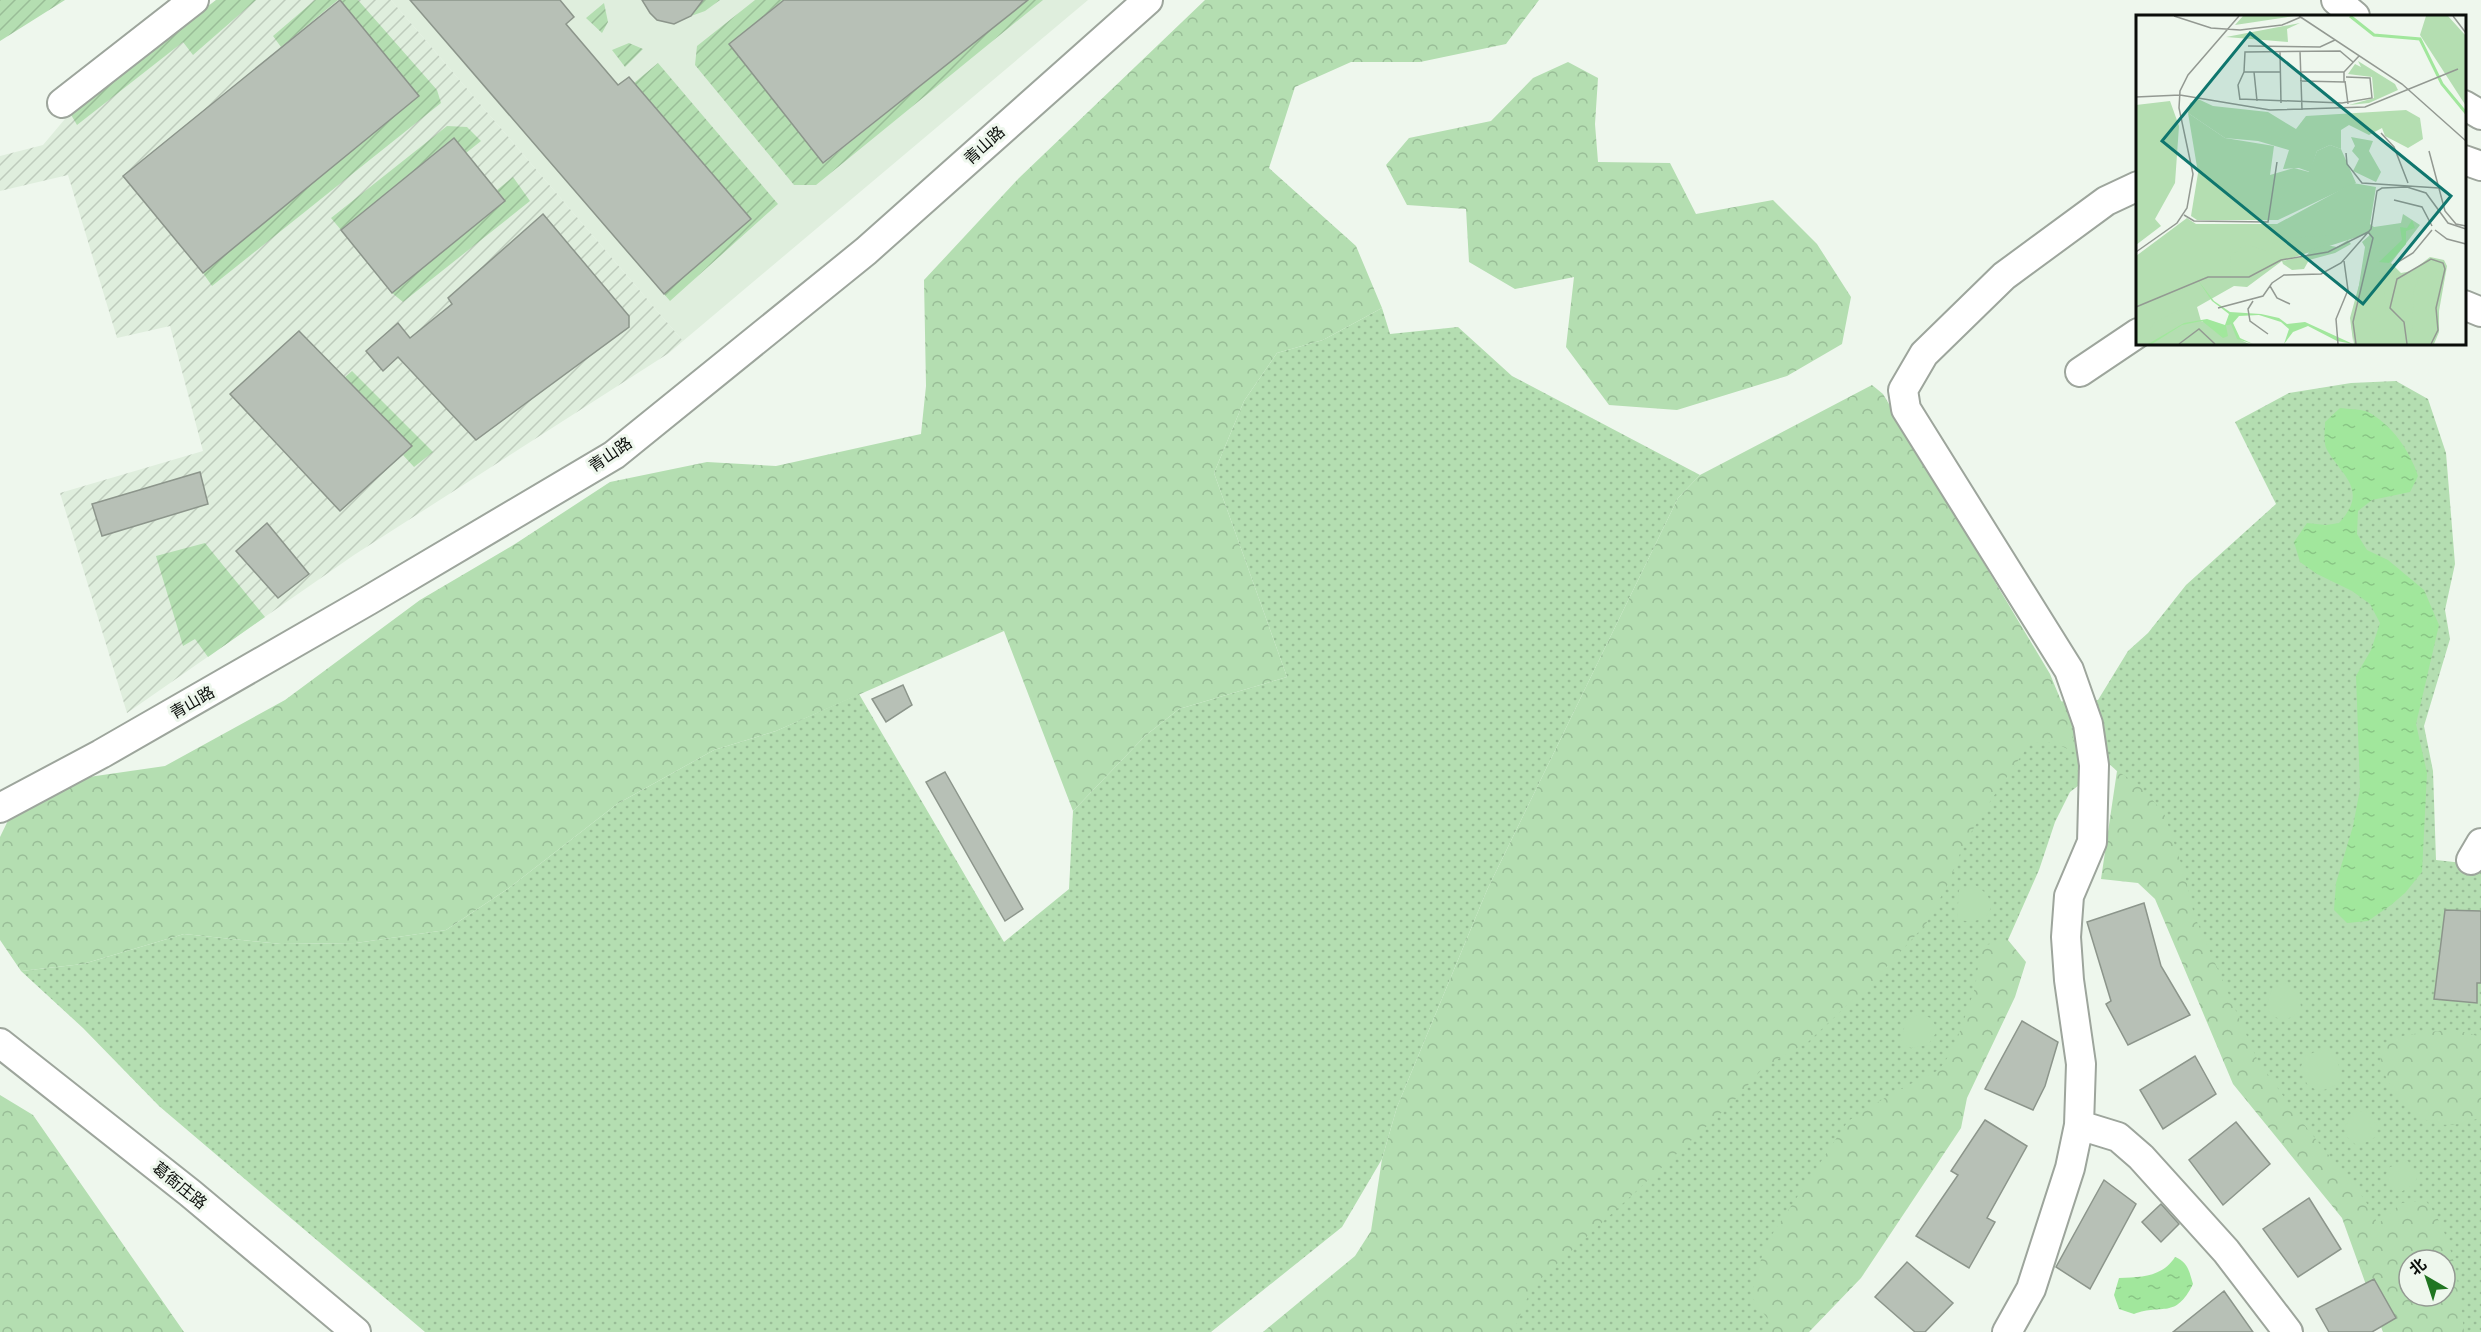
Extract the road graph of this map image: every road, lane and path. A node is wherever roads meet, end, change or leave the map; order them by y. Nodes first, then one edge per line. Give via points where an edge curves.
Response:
1 (194, 0) edge
2 (1148, 0) edge
3 (2336, 0) edge
4 (2354, 15) edge
5 (62, 103) dead end
6 (2466, 106) edge
7 (2481, 115) edge
8 (2466, 161) edge
9 (2481, 166) edge
10 (2136, 187) edge
11 (2466, 305) edge
12 (2481, 312) edge
13 (2136, 334) edge
14 (2080, 372) dead end
15 (0, 808) edge
16 (0, 1043) edge
17 (2079, 1125) junction
18 (356, 1332) edge
19 (2007, 1332) edge
20 (2288, 1332) edge

1 - 5 street
2 - 15 street, 青山路 via 866,251 614,454 358,606
3 - 4 street
6 - 7 street
8 - 9 street
10 - 17 street via 2106,201 2004,276 1924,354 1903,390 1906,409 2069,670 2088,724 2094,765 2092,842 2069,896 2066,937 2081,1064
11 - 12 street
13 - 14 street
16 - 18 street, 葛衙庄路 via 190,1193
17 - 19 street via 2070,1168 2031,1289
17 - 20 street via 2118,1137 2141,1157 2226,1251

